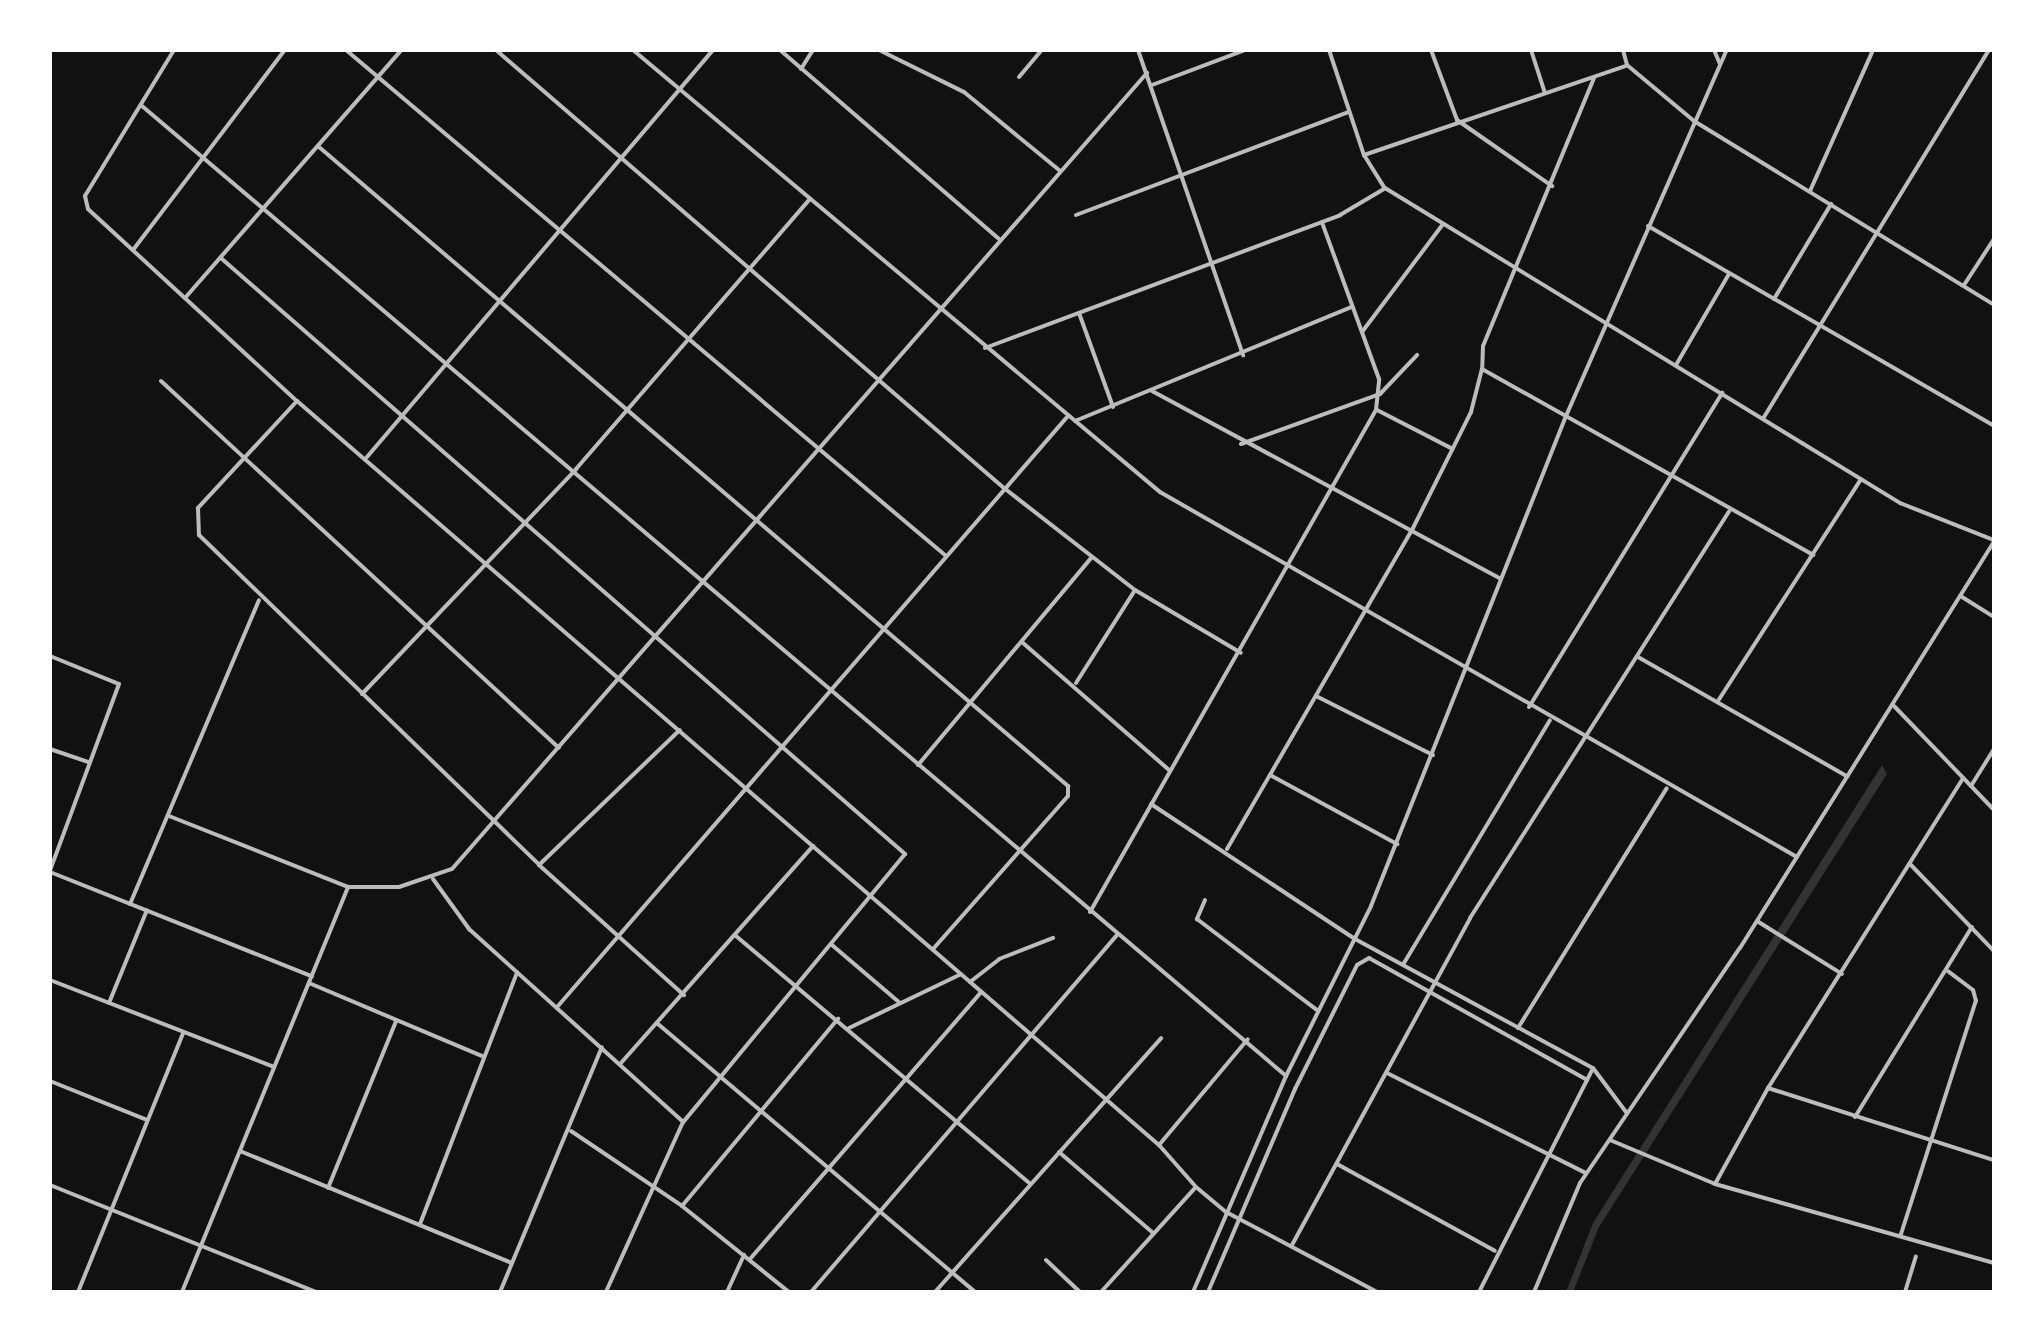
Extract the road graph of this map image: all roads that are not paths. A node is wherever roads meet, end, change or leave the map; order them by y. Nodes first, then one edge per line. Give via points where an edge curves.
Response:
1 (174, 50) edge
2 (285, 50) edge
3 (346, 50) edge
4 (401, 50) edge
5 (496, 50) edge
6 (633, 50) edge
7 (713, 50) edge
8 (780, 50) edge
9 (812, 50) edge
10 (879, 50) edge
11 (1138, 50) edge
12 (1245, 50) edge
13 (1329, 50) edge
14 (1431, 50) edge
15 (1530, 50) edge
16 (1622, 50) edge
17 (1714, 50) edge
18 (1727, 50) edge
19 (1873, 50) edge
20 (1040, 51) edge
21 (1991, 51) edge
22 (1231, 52) edge
23 (1627, 65) junction
24 (1721, 66) junction
25 (801, 69) junction
26 (1147, 73) junction
27 (379, 76) junction
28 (1019, 77) dead end
29 (1594, 78) junction
30 (1152, 86) junction
31 (680, 90) junction
32 (1546, 94) junction
33 (142, 106) junction
34 (1350, 112) junction
35 (1457, 120) junction
36 (1694, 120) junction
37 (318, 146) junction
38 (1364, 155) junction
39 (205, 158) junction
40 (623, 158) junction
41 (1059, 170) junction
42 (1178, 176) junction
43 (1552, 186) junction
44 (1385, 188) junction
45 (1810, 191) junction
46 (810, 199) junction
47 (1831, 204) junction
48 (264, 208) junction
49 (1076, 215) dead end
50 (1322, 222) junction
51 (1443, 224) junction
52 (1648, 226) junction
53 (561, 229) junction
54 (1876, 231) junction
55 (999, 238) junction
56 (1994, 239) edge
57 (133, 250) junction
58 (222, 259) junction
59 (1210, 266) junction
60 (1514, 267) junction
61 (751, 269) junction
62 (1730, 274) junction
63 (1964, 286) junction
64 (185, 298) junction
65 (1774, 299) junction
66 (498, 302) junction
67 (1994, 304) edge
68 (939, 307) junction
69 (1352, 307) junction
70 (1079, 313) junction
71 (1607, 320) junction
72 (1820, 326) junction
73 (1362, 332) junction
74 (688, 335) junction
75 (984, 348) junction
76 (1242, 355) junction
77 (1417, 355) dead end
78 (448, 363) junction
79 (1676, 364) junction
80 (1482, 369) junction
81 (879, 377) junction
82 (160, 381) dead end
83 (1152, 391) junction
84 (1722, 393) junction
85 (1380, 394) junction
86 (297, 401) junction
87 (1113, 407) junction
88 (628, 408) junction
89 (1376, 410) junction
90 (404, 416) junction
91 (1068, 416) junction
92 (1566, 416) junction
93 (1764, 418) junction
94 (1074, 421) junction
95 (1994, 426) edge
96 (1241, 444) junction
97 (1453, 449) junction
98 (815, 451) junction
99 (366, 458) junction
100 (242, 459) junction
101 (576, 469) junction
102 (1672, 476) junction
103 (1861, 479) junction
104 (1333, 486) junction
105 (1004, 488) junction
106 (1729, 510) junction
107 (754, 520) junction
108 (527, 522) junction
109 (1412, 530) junction
110 (1994, 541) edge
111 (1813, 554) junction
112 (946, 556) junction
113 (1091, 558) junction
114 (489, 561) junction
115 (1288, 563) junction
116 (1501, 579) junction
117 (702, 581) junction
118 (1135, 590) junction
119 (1962, 597) junction
120 (260, 599) junction
121 (1368, 609) junction
122 (1994, 617) edge
123 (426, 629) junction
124 (883, 630) junction
125 (656, 634) junction
126 (1021, 642) junction
127 (1240, 653) junction
128 (50, 656) edge
129 (1638, 656) junction
130 (1468, 671) junction
131 (618, 677) junction
132 (1075, 684) junction
133 (830, 689) junction
134 (362, 694) junction
135 (1316, 696) junction
136 (1718, 701) junction
137 (970, 705) junction
138 (1894, 706) junction
139 (1528, 707) junction
140 (1550, 720) junction
141 (680, 730) junction
142 (1586, 741) junction
143 (782, 746) junction
144 (558, 748) junction
145 (50, 749) edge
146 (1994, 749) edge
147 (1434, 755) junction
148 (90, 763) junction
149 (918, 764) junction
150 (1170, 771) junction
151 (1270, 775) junction
152 (1848, 777) junction
153 (1963, 778) junction
154 (1971, 786) junction
155 (746, 787) junction
156 (1667, 788) junction
157 (1151, 804) junction
158 (1994, 810) edge
159 (169, 816) junction
160 (494, 821) junction
161 (1397, 844) junction
162 (814, 846) junction
163 (1227, 849) junction
164 (1019, 852) junction
165 (1796, 858) junction
166 (1910, 864) junction
167 (539, 865) junction
168 (50, 872) edge
169 (434, 879) junction
170 (348, 887) junction
171 (874, 897) junction
172 (1206, 900) dead end
173 (130, 904) junction
174 (147, 910) junction
175 (1090, 912) junction
176 (1757, 921) junction
177 (1972, 927) junction
178 (736, 936) junction
179 (1117, 936) junction
180 (620, 938) junction
181 (1053, 938) dead end
182 (1355, 939) junction
183 (832, 945) junction
184 (933, 949) junction
185 (1994, 950) edge
186 (1404, 963) junction
187 (518, 970) junction
188 (1948, 972) junction
189 (962, 974) junction
190 (1842, 974) junction
191 (312, 976) junction
192 (50, 980) edge
193 (970, 982) junction
194 (1436, 983) junction
195 (309, 984) junction
196 (796, 986) junction
197 (981, 992) junction
198 (684, 995) junction
199 (1430, 996) junction
200 (108, 1003) junction
201 (900, 1004) junction
202 (558, 1006) junction
203 (1318, 1011) junction
204 (397, 1019) junction
205 (838, 1019) junction
206 (658, 1024) junction
207 (1518, 1028) junction
208 (848, 1029) junction
209 (183, 1034) junction
210 (1032, 1035) junction
211 (1160, 1038) dead end
212 (1248, 1039) junction
213 (602, 1046) junction
214 (486, 1058) junction
215 (621, 1063) junction
216 (274, 1067) junction
217 (1593, 1068) junction
218 (1389, 1074) junction
219 (1286, 1076) junction
220 (718, 1077) junction
221 (905, 1078) junction
222 (50, 1080) edge
223 (1587, 1080) junction
224 (1768, 1088) junction
225 (1106, 1100) junction
226 (1626, 1112) junction
227 (761, 1115) junction
228 (1854, 1116) junction
229 (149, 1121) junction
230 (956, 1121) junction
231 (683, 1122) junction
232 (571, 1131) junction
233 (1610, 1140) junction
234 (1932, 1142) junction
235 (1159, 1146) junction
236 (240, 1151) junction
237 (1058, 1152) junction
238 (1546, 1158) junction
239 (1994, 1160) edge
240 (1337, 1164) junction
241 (827, 1172) junction
242 (1586, 1173) junction
243 (1030, 1184) junction
244 (1715, 1184) junction
245 (50, 1185) edge
246 (652, 1186) junction
247 (1196, 1187) junction
248 (328, 1188) junction
249 (682, 1206) junction
250 (111, 1210) junction
251 (1226, 1212) junction
252 (878, 1214) junction
253 (1236, 1216) junction
254 (420, 1224) junction
255 (1152, 1232) junction
256 (1901, 1234) junction
257 (202, 1245) junction
258 (1292, 1245) junction
259 (1496, 1251) junction
260 (744, 1254) junction
261 (1916, 1258) dead end
262 (750, 1260) junction
263 (1046, 1260) dead end
264 (512, 1263) junction
265 (1994, 1263) edge
266 (951, 1273) junction
267 (78, 1292) edge
268 (182, 1292) edge
269 (316, 1292) edge
270 (500, 1292) edge
271 (606, 1292) edge
272 (728, 1292) edge
273 (789, 1292) edge
274 (812, 1292) edge
275 (935, 1292) edge
276 (975, 1292) edge
277 (1080, 1292) edge
278 (1101, 1292) edge
279 (1193, 1292) edge
280 (1208, 1292) edge
281 (1377, 1292) edge
282 (1478, 1292) edge
283 (1534, 1292) edge
284 (1905, 1292) edge

1 - 33 street
2 - 39 street
3 - 27 street
4 - 27 street
5 - 40 street
6 - 31 street
7 - 31 street
8 - 25 street
9 - 25 street
10 - 41 street via 964,92
11 - 26 street
12 - 22 street
13 - 34 street
14 - 35 street
15 - 32 street
16 - 23 street
17 - 24 street
18 - 24 street
19 - 45 street
20 - 28 street
21 - 54 street
22 - 30 street
23 - 29 street
23 - 36 street
24 - 36 street
25 - 55 street
26 - 30 street
26 - 41 street
27 - 37 street
27 - 53 street
29 - 32 street
29 - 43 street
30 - 42 street
31 - 40 street
31 - 46 street
32 - 35 street
33 - 39 street
33 - 57 street via 83,200
34 - 38 street
34 - 42 street
35 - 38 street
35 - 43 street
36 - 45 street
36 - 52 street
37 - 48 street
37 - 66 street
38 - 44 street
39 - 48 street
39 - 57 street
40 - 53 street
40 - 61 street
41 - 55 street
42 - 49 street
42 - 59 street
43 - 60 street
44 - 50 street
44 - 51 street
45 - 47 street
46 - 61 street
46 - 68 street
47 - 54 street
47 - 65 street
48 - 58 street
48 - 78 street
50 - 59 street
50 - 69 street
51 - 60 street
51 - 73 street
52 - 62 street
52 - 71 street
53 - 66 street
53 - 74 street
54 - 63 street
54 - 72 street
55 - 68 street
56 - 63 street
57 - 64 street
58 - 64 street
58 - 90 street
59 - 70 street
59 - 76 street
60 - 71 street
60 - 80 street via 1483,346
61 - 74 street
61 - 81 street
62 - 65 street
62 - 79 street
63 - 67 street
64 - 86 street
65 - 72 street
66 - 78 street
66 - 88 street
68 - 75 street
68 - 81 street
69 - 73 street
69 - 76 street
70 - 75 street
70 - 87 street
71 - 79 street
71 - 92 street
72 - 93 street
72 - 95 street
73 - 85 street
74 - 88 street
74 - 98 street
75 - 91 street
76 - 83 street
77 - 85 street
78 - 90 street
78 - 101 street
79 - 84 street
80 - 92 street
80 - 97 street
81 - 98 street
81 - 105 street
82 - 100 street
83 - 87 street
83 - 96 street
84 - 93 street
84 - 102 street
85 - 89 street
85 - 96 street
86 - 99 street
86 - 100 street
87 - 94 street
88 - 101 street
88 - 107 street
89 - 97 street
89 - 104 street
90 - 99 street
90 - 108 street
91 - 94 street
91 - 105 street
92 - 102 street
92 - 116 street
93 - 103 street
94 - 115 street via 1160,492
96 - 104 street
97 - 109 street
98 - 107 street
98 - 112 street
99 - 114 street
100 - 120 street via 198,508 194,526
100 - 123 street
101 - 108 street
101 - 117 street
102 - 106 street
102 - 139 street
103 - 110 street via 1922,514
103 - 111 street
104 - 109 street
104 - 115 street
105 - 112 street
105 - 113 street
106 - 111 street
106 - 129 street
107 - 117 street
107 - 124 street
108 - 114 street
108 - 125 street
109 - 116 street
109 - 121 street
110 - 119 street
111 - 136 street
112 - 124 street
113 - 118 street
113 - 126 street
114 - 123 street
114 - 131 street
115 - 121 street
115 - 127 street
116 - 130 street
117 - 125 street
117 - 133 street
118 - 127 street
118 - 132 street
119 - 122 street
119 - 138 street
120 - 134 street
120 - 159 street
121 - 130 street
121 - 135 street
123 - 134 street
123 - 144 street
124 - 133 street
124 - 137 street
125 - 131 street
125 - 143 street
126 - 132 street
126 - 137 street
127 - 150 street
128 - 148 street via 119,684
129 - 136 street
129 - 142 street
130 - 139 street
130 - 147 street
131 - 141 street
131 - 144 street
132 - 150 street
133 - 143 street
133 - 149 street
134 - 160 street
135 - 147 street
135 - 151 street
136 - 152 street
137 - 149 street
137 - 164 street via 1070,789
138 - 152 street
138 - 153 street
139 - 140 street
140 - 142 street
140 - 186 street
141 - 155 street
141 - 167 street
142 - 156 street
142 - 194 street via 1470,918
143 - 155 street
143 - 171 street via 902,850 903,862
144 - 160 street
145 - 148 street
146 - 154 street
147 - 161 street
148 - 168 street
149 - 164 street
150 - 157 street
151 - 161 street
151 - 163 street
152 - 165 street
153 - 154 street
153 - 166 street
154 - 158 street
155 - 162 street
155 - 180 street
156 - 165 street
156 - 207 street
157 - 163 street
157 - 175 street
159 - 170 street
159 - 173 street
160 - 167 street
160 - 169 street via 460,861
161 - 182 street
162 - 171 street
162 - 178 street
163 - 182 street
164 - 175 street
164 - 184 street
165 - 176 street
166 - 177 street
166 - 190 street
167 - 180 street
168 - 173 street
169 - 170 street
169 - 187 street via 470,929
170 - 191 street
171 - 183 street
171 - 184 street
172 - 203 street via 1197,919
173 - 174 street
174 - 191 street
174 - 200 street
175 - 179 street
176 - 190 street
176 - 226 street
177 - 185 street
177 - 188 street
178 - 196 street
178 - 198 street
179 - 210 street
179 - 212 street
180 - 198 street
180 - 202 street
181 - 193 street via 999,958
182 - 186 street
182 - 203 street
183 - 196 street
183 - 201 street
184 - 189 street
186 - 194 street
187 - 202 street
187 - 214 street
188 - 228 street
188 - 234 street via 1973,990 1976,1001
189 - 193 street
189 - 201 street
190 - 224 street
191 - 195 street
192 - 200 street
193 - 197 street
194 - 199 street
194 - 207 street
195 - 204 street
195 - 216 street
196 - 205 street
196 - 220 street
197 - 210 street
197 - 221 street
198 - 206 street
199 - 218 street
199 - 223 street
199 - 253 street via 1369,958 1358,965
200 - 209 street
201 - 208 street
202 - 213 street
203 - 219 street
204 - 214 street
204 - 248 street
205 - 208 street
205 - 227 street
206 - 215 street
206 - 220 street
207 - 217 street
208 - 221 street
209 - 216 street
209 - 229 street
210 - 225 street
210 - 230 street
211 - 225 street
212 - 219 street
212 - 235 street
213 - 215 street
213 - 232 street
214 - 254 street
215 - 231 street
216 - 236 street
217 - 223 street
217 - 226 street
218 - 238 street
218 - 240 street
219 - 251 street
220 - 227 street
220 - 231 street
221 - 230 street
221 - 241 street
222 - 229 street
223 - 238 street
224 - 228 street
224 - 244 street
225 - 235 street
225 - 237 street
226 - 233 street
227 - 241 street
227 - 249 street
228 - 234 street
229 - 250 street
230 - 243 street
230 - 252 street
231 - 246 street
232 - 246 street
232 - 264 street
233 - 242 street
233 - 244 street
234 - 239 street
234 - 256 street
235 - 247 street
236 - 248 street
236 - 257 street
237 - 243 street
237 - 255 street
238 - 242 street
238 - 259 street
240 - 258 street
240 - 259 street
241 - 252 street
241 - 262 street
242 - 283 street
243 - 266 street
244 - 256 street
245 - 250 street
246 - 249 street
246 - 271 street
247 - 251 street
247 - 255 street
248 - 254 street
249 - 260 street
250 - 257 street
250 - 267 street
251 - 253 street
251 - 279 street
252 - 266 street
252 - 274 street
253 - 258 street
253 - 280 street
254 - 264 street
255 - 278 street
256 - 265 street
257 - 268 street
257 - 269 street
258 - 281 street
259 - 282 street
260 - 262 street
260 - 272 street
261 - 284 street
262 - 273 street
263 - 277 street
264 - 270 street
266 - 275 street
266 - 276 street

